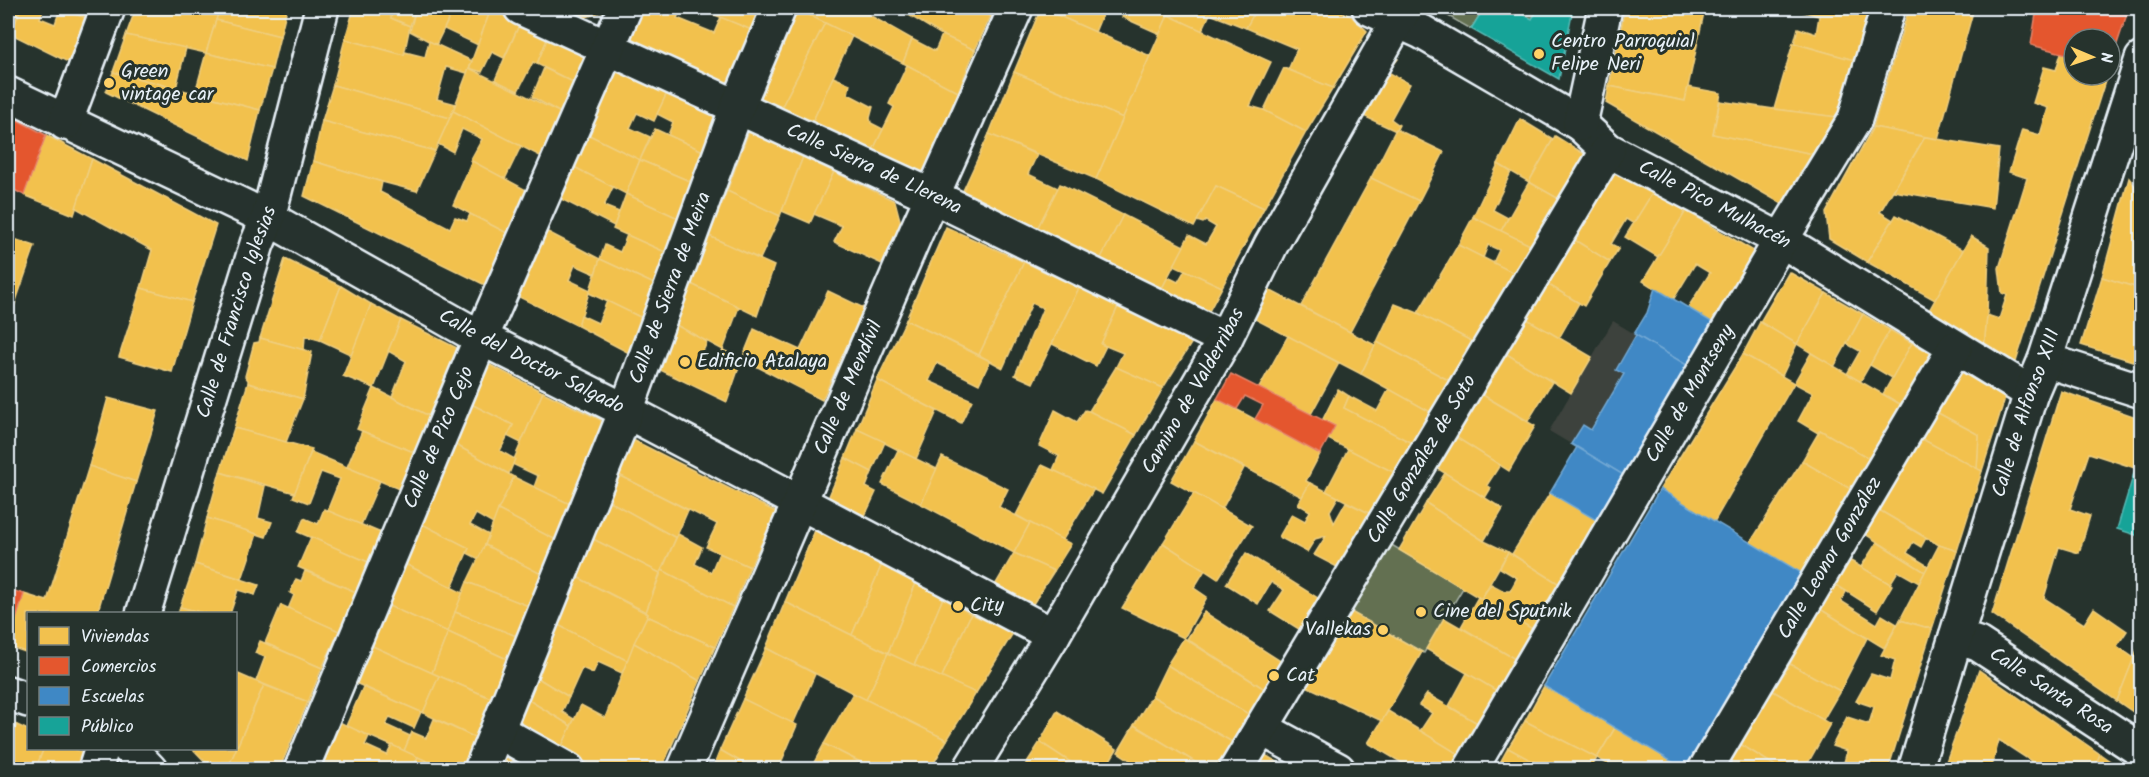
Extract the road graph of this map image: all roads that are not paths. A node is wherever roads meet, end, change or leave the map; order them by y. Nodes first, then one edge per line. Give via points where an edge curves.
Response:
1 (108, 8) edge
2 (322, 8) edge
3 (521, 8) edge
4 (625, 8) edge
5 (779, 8) edge
6 (1016, 8) edge
7 (1605, 8) edge
8 (1888, 8) edge
9 (1391, 12) edge
10 (608, 48) junction
11 (2142, 58) edge
12 (8, 94) edge
13 (738, 105) junction
14 (65, 123) junction
15 (1580, 124) junction
16 (1608, 150) junction
17 (932, 196) junction
18 (268, 218) junction
19 (1781, 240) junction
20 (481, 338) junction
21 (1225, 339) junction
22 (1954, 348) junction
23 (2045, 360) junction
24 (2142, 390) edge
25 (2031, 393) junction
26 (626, 411) junction
27 (800, 504) junction
28 (144, 612) edge
29 (1053, 635) junction
30 (1956, 637) junction
31 (8, 693) edge
32 (27, 700) edge
33 (1262, 728) junction
34 (498, 730) junction
35 (101, 750) edge
36 (131, 750) edge
37 (2142, 751) edge
38 (95, 770) edge
39 (150, 770) edge
40 (301, 770) edge
41 (481, 770) edge
42 (568, 770) edge
43 (684, 770) edge
44 (970, 770) edge
45 (1236, 770) edge
46 (1338, 770) edge
47 (1470, 770) edge
48 (1706, 770) edge
49 (1915, 770) edge

1 - 14 street
2 - 18 street, Calle de Francisco Iglesias
3 - 10 street, Calle Sierra de Llerena
4 - 10 street, Calle de Pico Cejo
5 - 13 street, Calle de Sierra de Meira
6 - 17 street, Calle de Mendívil
7 - 15 street
8 - 19 street, Calle de Montseny via 1855,119
9 - 15 street, Calle Pico Mulhacén
9 - 21 street, Camino de Valderribas
10 - 13 street, Calle Sierra de Llerena
10 - 20 street, Calle de Pico Cejo
11 - 23 street, Calle de Alfonso XIII
12 - 14 street, Calle del Doctor Salgado
13 - 17 street, Calle Sierra de Llerena
13 - 26 street, Calle de Sierra de Meira
14 - 18 street, Calle del Doctor Salgado
15 - 16 street, Calle Pico Mulhacén
16 - 19 street, Calle Pico Mulhacén
16 - 33 street, Calle González de Soto
17 - 21 street, Calle Sierra de Llerena
17 - 27 street, Calle de Mendívil
18 - 20 street, Calle del Doctor Salgado
18 - 28 street, Calle de Francisco Iglesias
19 - 22 street, Calle Pico Mulhacén
19 - 47 street, Calle de Montseny
20 - 26 street, Calle del Doctor Salgado
20 - 40 street, Calle de Pico Cejo
21 - 29 street, Camino de Valderribas
22 - 25 street, Calle Pico Mulhacén
22 - 48 street, Calle Leonor González
23 - 24 street
23 - 25 street, Calle de Alfonso XIII
25 - 30 street, Calle de Alfonso XIII
26 - 27 street, Calle del Doctor Salgado
26 - 34 street, Calle de Sierra de Meira
27 - 29 street, Calle del Doctor Salgado
27 - 43 street, Calle de Mendívil
29 - 44 street, Camino de Valderribas
30 - 37 street, Calle Santa Rosa via 1978,644
30 - 49 street, Calle de Alfonso XIII
31 - 32 street
33 - 45 street, Calle González de Soto
33 - 46 street
34 - 41 street, Calle de Sierra de Meira
34 - 42 street
35 - 38 street
36 - 39 street

